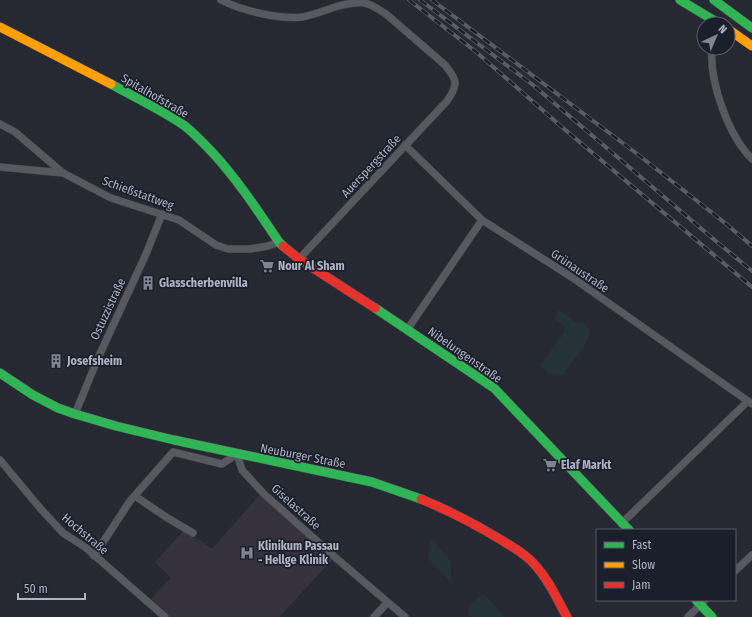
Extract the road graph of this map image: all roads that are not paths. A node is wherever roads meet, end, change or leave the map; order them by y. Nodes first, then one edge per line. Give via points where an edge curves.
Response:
1 (221, 0) edge
2 (680, 0) edge
3 (714, 0) edge
4 (727, 10) junction
5 (707, 16) edge
6 (724, 16) edge
7 (0, 27) edge
8 (752, 28) edge
9 (736, 35) edge
10 (752, 46) edge
11 (711, 56) edge
12 (0, 124) edge
13 (405, 145) junction
14 (749, 156) edge
15 (0, 167) edge
16 (63, 173) junction
17 (162, 214) junction
18 (482, 220) junction
19 (279, 242) junction
20 (299, 259) junction
21 (407, 330) junction
22 (0, 373) edge
23 (750, 402) edge
24 (75, 414) junction
25 (237, 454) junction
26 (0, 460) edge
27 (135, 496) junction
28 (622, 523) junction
29 (628, 529) edge
30 (193, 534) dead end
31 (752, 555) edge
32 (94, 556) junction
33 (736, 570) edge
34 (701, 602) edge
35 (387, 603) junction
36 (165, 617) edge
37 (374, 617) edge
38 (404, 617) edge
39 (567, 617) edge
40 (688, 617) edge
41 (712, 617) edge

1 - 13 street, Auerspergstraße via 256,12 287,17 302,17 348,4 364,3 386,14 445,65 456,85 447,101
2 - 5 street
3 - 4 street
4 - 6 street
4 - 8 street
7 - 19 street, Spitalhofstraße via 170,116 198,136 246,194
9 - 10 street
11 - 14 street via 717,91 731,128
12 - 16 street, Schießstattweg via 15,132
13 - 18 street, Grünaustraße
13 - 20 street, Auerspergstraße
15 - 16 street
16 - 17 street, Schießstattweg via 111,198
17 - 19 street, Schießstattweg via 179,220 216,246 228,249 250,249
17 - 24 street, Ostuzzistraße
18 - 21 street
18 - 23 street, Grünaustraße via 573,278
19 - 20 street, Spitalhofstraße
20 - 21 street, Nibelungenstraße
21 - 28 street, Nibelungenstraße via 494,388
22 - 24 street, Neuburger Straße via 33,395
23 - 28 street
24 - 25 street, Neuburger Straße
25 - 27 street via 222,464 173,452
25 - 35 street, Giselastraße via 242,470 264,494
25 - 39 street, Neuburger Straße via 372,482 419,498 460,516 507,543 534,563
26 - 32 street, Hochstraße via 63,533
27 - 30 street
27 - 32 street
28 - 29 street, Nibelungenstraße
31 - 33 street
32 - 36 street, Hochstraße
34 - 40 street
34 - 41 street
35 - 37 street
35 - 38 street, Giselastraße

